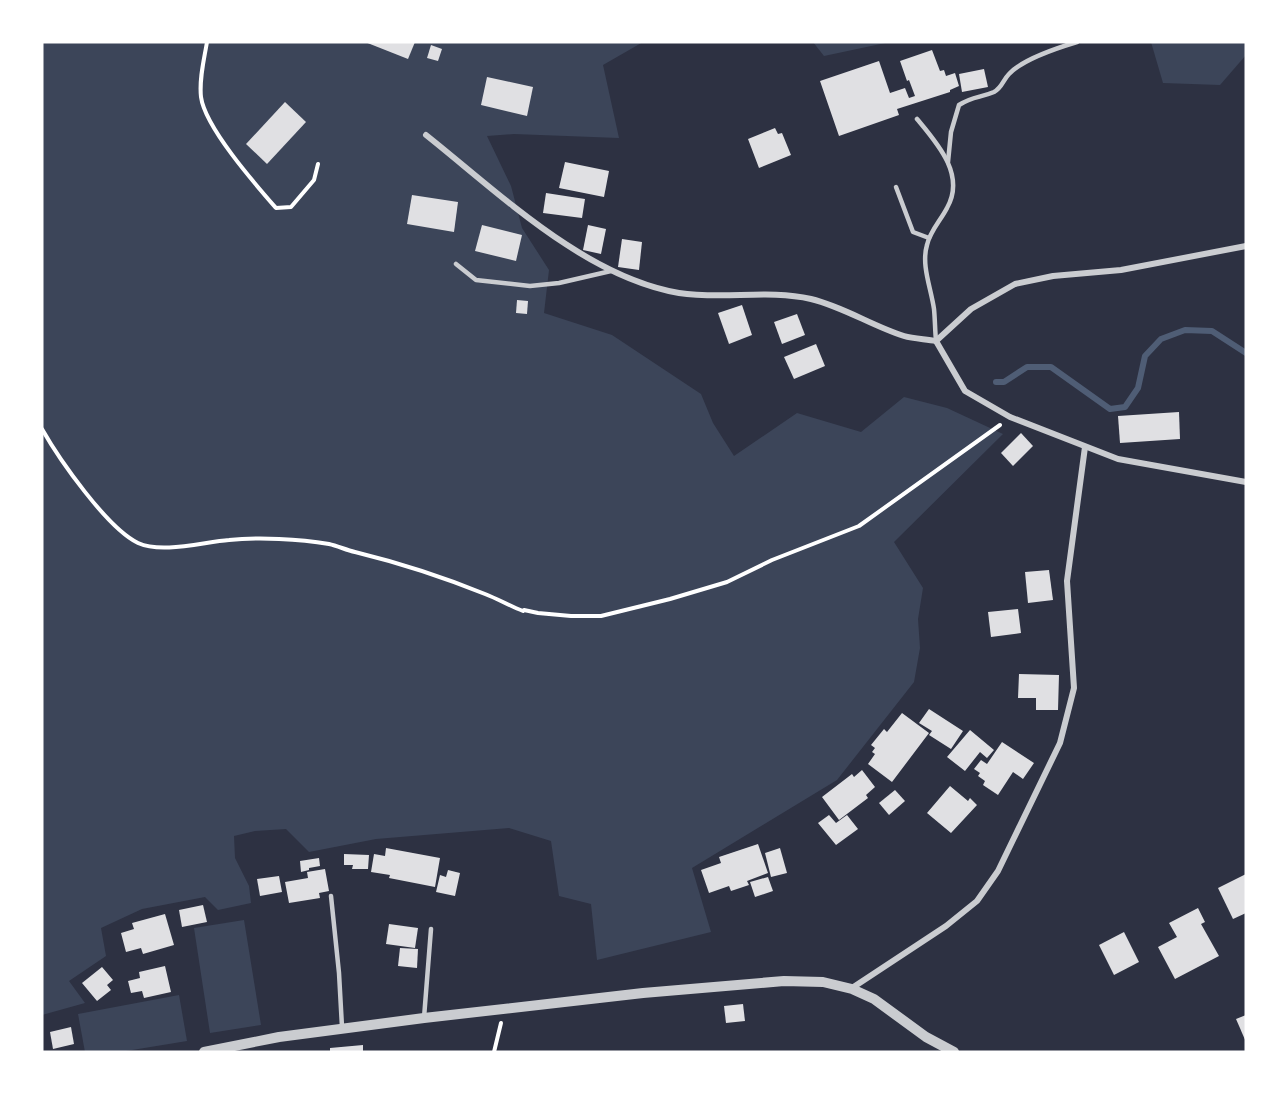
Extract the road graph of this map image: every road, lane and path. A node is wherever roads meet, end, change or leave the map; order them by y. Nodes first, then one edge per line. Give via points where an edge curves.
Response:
1 (207, 42) edge
2 (1077, 42) edge
3 (916, 119) dead end
4 (426, 135) dead end
5 (948, 162) junction
6 (318, 164) dead end
7 (896, 188) dead end
8 (929, 238) junction
9 (1246, 246) edge
10 (456, 264) dead end
11 (612, 270) junction
12 (936, 341) junction
13 (1010, 417) junction
14 (42, 429) edge
15 (1085, 447) junction
16 (1246, 482) edge
17 (331, 896) dead end
18 (431, 929) dead end
19 (852, 989) junction
20 (504, 1009) junction
21 (424, 1018) junction
22 (342, 1030) junction
23 (204, 1052) edge
24 (494, 1052) edge
25 (954, 1052) edge

1 - 6 path via 201,78 205,115 276,208 291,207 314,180
2 - 5 lane via 1036,56 1008,74 995,92 959,105
3 - 5 lane
4 - 11 street via 554,237
5 - 8 lane via 953,193
7 - 8 lane via 913,232
8 - 12 lane via 925,263
9 - 12 street via 1121,270 1015,284 971,309
10 - 11 lane via 476,280 530,286
11 - 12 street via 677,293 810,299 906,337
12 - 13 street via 965,391
13 - 14 path via 859,526 727,582 601,616 523,611 409,567 330,544 230,540 167,546 140,544 92,501
13 - 15 street
15 - 16 street via 1118,459
15 - 19 street via 1067,581 1074,688 1060,743 998,871 977,901
17 - 22 lane
18 - 21 lane
19 - 20 street via 823,982 784,981
19 - 25 street via 874,999
20 - 21 street
20 - 24 path
21 - 22 street
22 - 23 street via 279,1037

